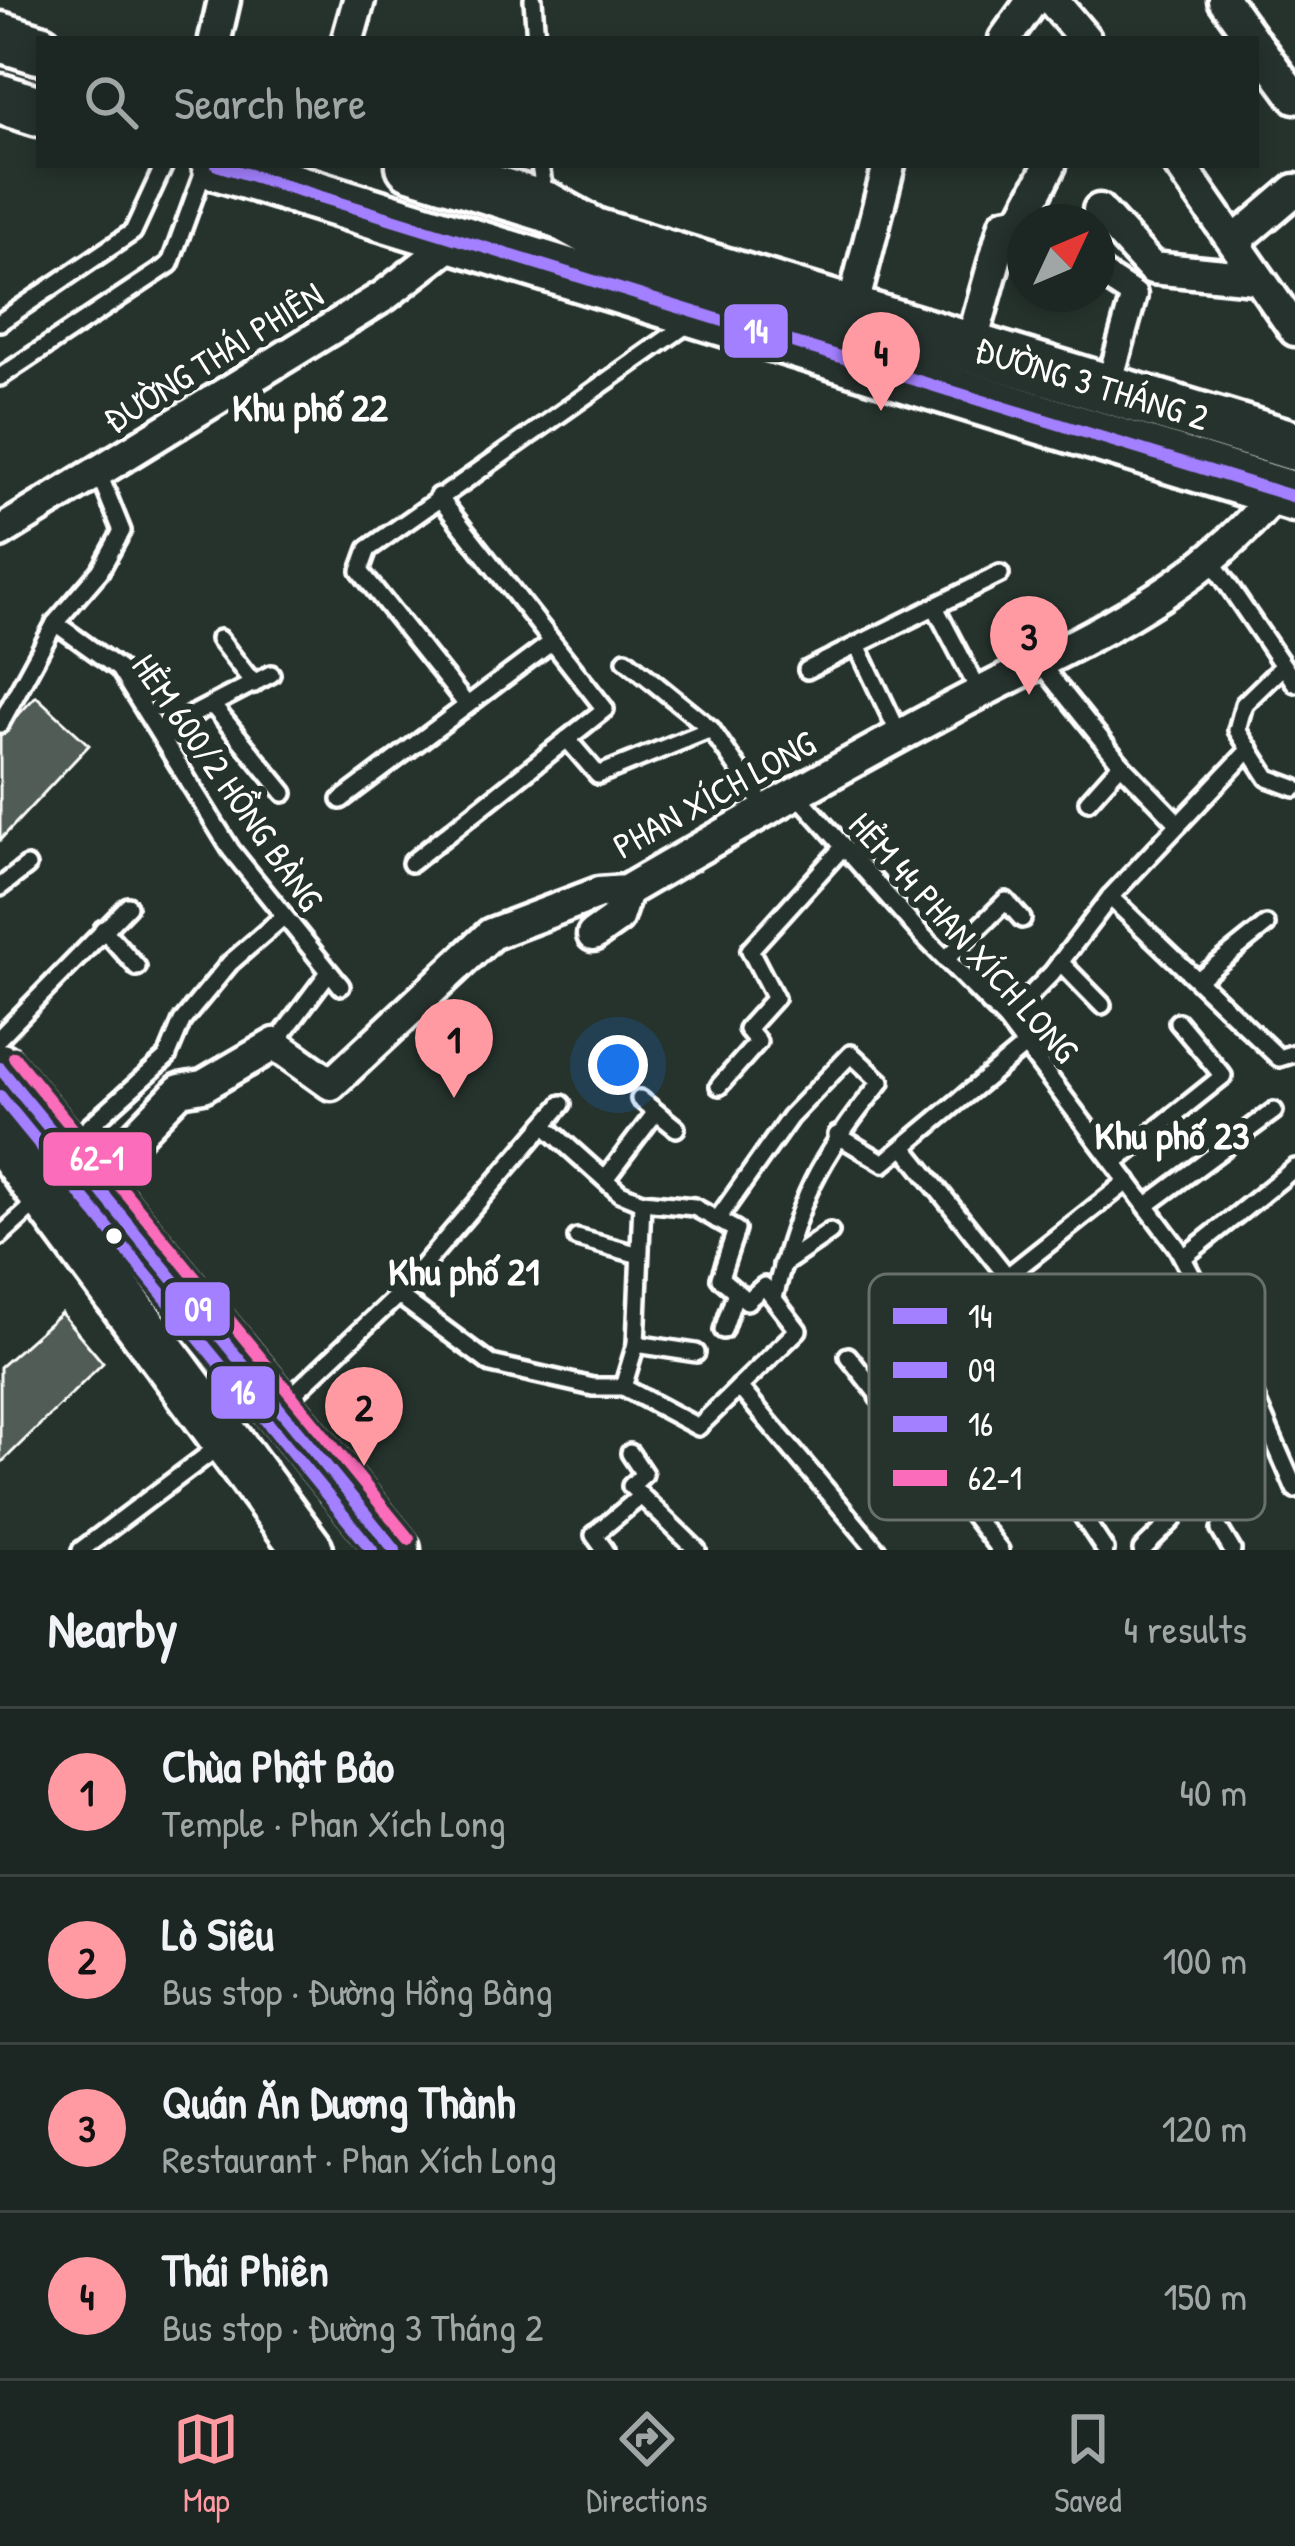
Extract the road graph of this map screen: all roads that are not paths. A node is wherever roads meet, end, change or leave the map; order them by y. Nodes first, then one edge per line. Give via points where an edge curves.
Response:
1 (224, 0) edge
2 (358, 0) edge
3 (533, 0) edge
4 (1033, 0) edge
5 (1052, 0) edge
6 (1224, 0) edge
7 (216, 36) edge
8 (350, 36) edge
9 (536, 36) edge
10 (1007, 36) edge
11 (1082, 36) edge
12 (1250, 36) edge
13 (0, 37) edge
14 (36, 48) edge
15 (1259, 48) edge
16 (0, 70) edge
17 (36, 80) edge
18 (1295, 97) edge
19 (0, 99) edge
20 (36, 110) edge
21 (163, 168) edge
22 (205, 168) edge
23 (227, 168) edge
24 (347, 168) edge
25 (422, 168) edge
26 (888, 168) edge
27 (1049, 168) edge
28 (1182, 168) edge
29 (1295, 190) edge
30 (544, 200) edge
31 (1032, 204) edge
32 (1007, 224) edge
33 (1115, 228) edge
34 (459, 238) junction
35 (1234, 241) junction
36 (1255, 278) junction
37 (1115, 283) edge
38 (852, 309) junction
39 (704, 313) junction
40 (0, 322) edge
41 (1295, 330) edge
42 (971, 346) junction
43 (0, 377) edge
44 (1108, 388) junction
45 (1295, 446) edge
46 (99, 474) junction
47 (1286, 494) edge
48 (438, 496) junction
49 (0, 532) edge
50 (1211, 560) junction
51 (1000, 574) dead end
52 (935, 607) junction
53 (55, 623) junction
54 (219, 639) dead end
55 (552, 642) junction
56 (857, 645) junction
57 (626, 660) dead end
58 (1039, 662) junction
59 (1283, 666) junction
60 (807, 670) dead end
61 (271, 674) dead end
62 (1295, 683) edge
63 (254, 684) junction
64 (980, 693) junction
65 (467, 705) junction
66 (213, 706) junction
67 (1, 720) edge
68 (712, 729) junction
69 (900, 736) junction
70 (164, 738) junction
71 (567, 739) junction
72 (1250, 749) junction
73 (1121, 764) junction
74 (1295, 788) edge
75 (284, 793) dead end
76 (796, 793) junction
77 (340, 800) dead end
78 (1088, 800) dead end
79 (766, 809) junction
80 (1179, 824) junction
81 (844, 847) junction
82 (411, 863) dead end
83 (27, 866) dead end
84 (0, 887) edge
85 (626, 892) junction
86 (1110, 897) junction
87 (128, 906) dead end
88 (283, 917) junction
89 (1022, 919) dead end
90 (1266, 926) dead end
91 (103, 929) junction
92 (593, 935) dead end
93 (946, 959) junction
94 (1060, 962) junction
95 (137, 967) dead end
96 (329, 973) junction
97 (1200, 979) junction
98 (341, 986) dead end
99 (1102, 1005) dead end
100 (1006, 1019) junction
101 (1178, 1022) dead end
102 (0, 1037) edge
103 (275, 1044) junction
104 (1026, 1046) junction
105 (1287, 1055) edge
106 (0, 1068) edge
107 (719, 1086) dead end
108 (640, 1099) dead end
109 (562, 1104) dead end
110 (1274, 1111) dead end
111 (656, 1112) junction
112 (544, 1125) junction
113 (676, 1128) dead end
114 (0, 1135) edge
115 (837, 1135) junction
116 (904, 1147) junction
117 (1114, 1163) junction
118 (79, 1164) junction
119 (1295, 1168) edge
120 (605, 1180) junction
121 (1128, 1181) junction
122 (45, 1196) junction
123 (642, 1202) junction
124 (1147, 1205) junction
125 (718, 1220) junction
126 (830, 1232) dead end
127 (0, 1236) edge
128 (577, 1238) dead end
129 (636, 1254) junction
130 (1184, 1257) junction
131 (782, 1265) junction
132 (1004, 1274) edge
133 (1009, 1274) edge
134 (1194, 1274) edge
135 (736, 1292) junction
136 (398, 1295) junction
137 (774, 1298) junction
138 (722, 1330) dead end
139 (635, 1344) junction
140 (696, 1353) dead end
141 (848, 1356) dead end
142 (869, 1385) edge
143 (623, 1387) junction
144 (739, 1387) junction
145 (281, 1406) junction
146 (1265, 1406) edge
147 (224, 1442) junction
148 (1288, 1449) edge
149 (631, 1453) dead end
150 (1295, 1489) edge
151 (641, 1496) junction
152 (976, 1520) edge
153 (1085, 1520) edge
154 (1173, 1520) edge
155 (1220, 1530) dead end
156 (81, 1550) edge
157 (308, 1550) edge
158 (395, 1550) edge
159 (604, 1550) edge
160 (697, 1550) edge
161 (877, 1550) edge
162 (1000, 1550) edge
163 (1105, 1550) edge
164 (1142, 1550) edge
165 (1232, 1550) edge

1 - 7 street
2 - 8 street
3 - 9 lane
4 - 10 street
5 - 11 street
6 - 12 street
13 - 14 main road
15 - 18 street
16 - 17 main road
19 - 20 main road
21 - 40 lane via 133,232
22 - 43 lane via 170,264
23 - 34 main road, ĐƯỜNG 3 THÁNG 2
24 - 30 main road
25 - 30 main road, ĐƯỜNG 3 THÁNG 2
26 - 38 street
27 - 31 street
28 - 35 street
29 - 35 street
30 - 38 main road, ĐƯỜNG 3 THÁNG 2 via 594,233
32 - 42 street
33 - 36 street via 1152,268
34 - 39 main road, ĐƯỜNG 3 THÁNG 2
34 - 46 street, ĐƯỜNG THÁI PHIÊN via 384,296
35 - 36 street
36 - 41 street
37 - 44 street via 1134,295
38 - 42 main road, ĐƯỜNG 3 THÁNG 2
39 - 47 main road, ĐƯỜNG 3 THÁNG 2
39 - 48 lane
42 - 44 main road, ĐƯỜNG 3 THÁNG 2
44 - 45 main road, ĐƯỜNG 3 THÁNG 2
46 - 49 street, ĐƯỜNG THÁI PHIÊN
46 - 53 lane via 122,531
47 - 50 street, PHAN XÍCH LONG
48 - 55 lane
48 - 65 lane via 368,549 360,571
50 - 58 street, PHAN XÍCH LONG via 1133,614
50 - 59 lane
51 - 52 lane
52 - 56 lane
52 - 64 lane
53 - 67 lane
53 - 70 lane, HẺM 600/2 HỒNG BÀNG via 118,669
54 - 63 lane
55 - 65 lane
55 - 71 lane via 604,709
56 - 60 lane
56 - 69 lane
57 - 68 lane
58 - 64 street, PHAN XÍCH LONG
58 - 73 lane
59 - 62 lane
59 - 72 lane via 1244,704 1238,730
61 - 63 lane
63 - 66 lane
64 - 69 street, PHAN XÍCH LONG
65 - 77 lane
66 - 70 lane
66 - 75 lane
68 - 71 lane via 598,775
68 - 79 lane
69 - 76 street, PHAN XÍCH LONG
70 - 88 lane, HẺM 600/2 HỒNG BÀNG via 231,850
71 - 82 lane
72 - 74 lane via 1268,778
72 - 80 lane
73 - 78 lane
73 - 80 lane
76 - 79 street, PHAN XÍCH LONG
76 - 81 lane, HẺM 44 PHAN XÍCH LONG
79 - 85 street, PHAN XÍCH LONG
80 - 86 lane
81 - 93 lane, HẺM 44 PHAN XÍCH LONG
81 - 107 lane via 750,950 775,998 747,1029 758,1042
83 - 84 lane
85 - 92 street via 617,918
85 - 103 street, PHAN XÍCH LONG via 598,893 491,934 331,1084
86 - 94 lane
86 - 97 lane
87 - 91 lane
88 - 96 lane, HẺM 600/2 HỒNG BÀNG
88 - 118 lane via 182,1021 167,1057
89 - 93 lane via 1006,901
90 - 97 lane
91 - 95 lane
91 - 102 lane
93 - 100 lane, HẺM 44 PHAN XÍCH LONG
94 - 99 lane
94 - 100 lane
96 - 98 lane, HẺM 600/2 HỒNG BÀNG
96 - 103 lane
97 - 105 lane
100 - 104 lane, HẺM 44 PHAN XÍCH LONG
101 - 117 lane via 1223,1076
103 - 118 street via 203,1086 180,1090
104 - 116 lane
104 - 117 lane, HẺM 44 PHAN XÍCH LONG
106 - 118 main road
108 - 111 lane
109 - 112 lane
110 - 124 lane
111 - 113 lane
111 - 120 lane
112 - 120 lane
112 - 136 lane
114 - 122 main road
115 - 116 lane via 884,1163
115 - 125 lane via 881,1082 851,1054 790,1117
115 - 131 lane via 797,1208
116 - 132 lane
117 - 121 lane, HẺM 44 PHAN XÍCH LONG
118 - 145 main road
119 - 130 lane
120 - 123 lane
121 - 124 lane, HẺM 44 PHAN XÍCH LONG
121 - 133 lane
122 - 127 lane
122 - 147 main road
123 - 125 lane via 694,1207
123 - 129 lane via 644,1245
124 - 130 lane, HẺM 44 PHAN XÍCH LONG
125 - 135 lane via 736,1231 720,1278
126 - 131 lane
128 - 129 lane
129 - 139 lane
130 - 134 lane, HẺM 44 PHAN XÍCH LONG
131 - 137 lane
135 - 137 lane via 747,1301 764,1286
135 - 138 lane
136 - 143 lane via 491,1364
136 - 145 lane
137 - 144 lane via 798,1330
139 - 140 lane
139 - 143 lane
141 - 142 lane
143 - 144 lane via 698,1427
144 - 161 lane
145 - 158 main road
146 - 148 lane, HẺM 44 PHAN XÍCH LONG
147 - 156 lane
147 - 157 main road
148 - 150 lane, HẺM 44 PHAN XÍCH LONG
149 - 151 lane via 644,1474 631,1486
151 - 159 lane via 593,1535
151 - 160 lane
152 - 162 lane
153 - 163 lane
154 - 164 lane
155 - 165 lane

